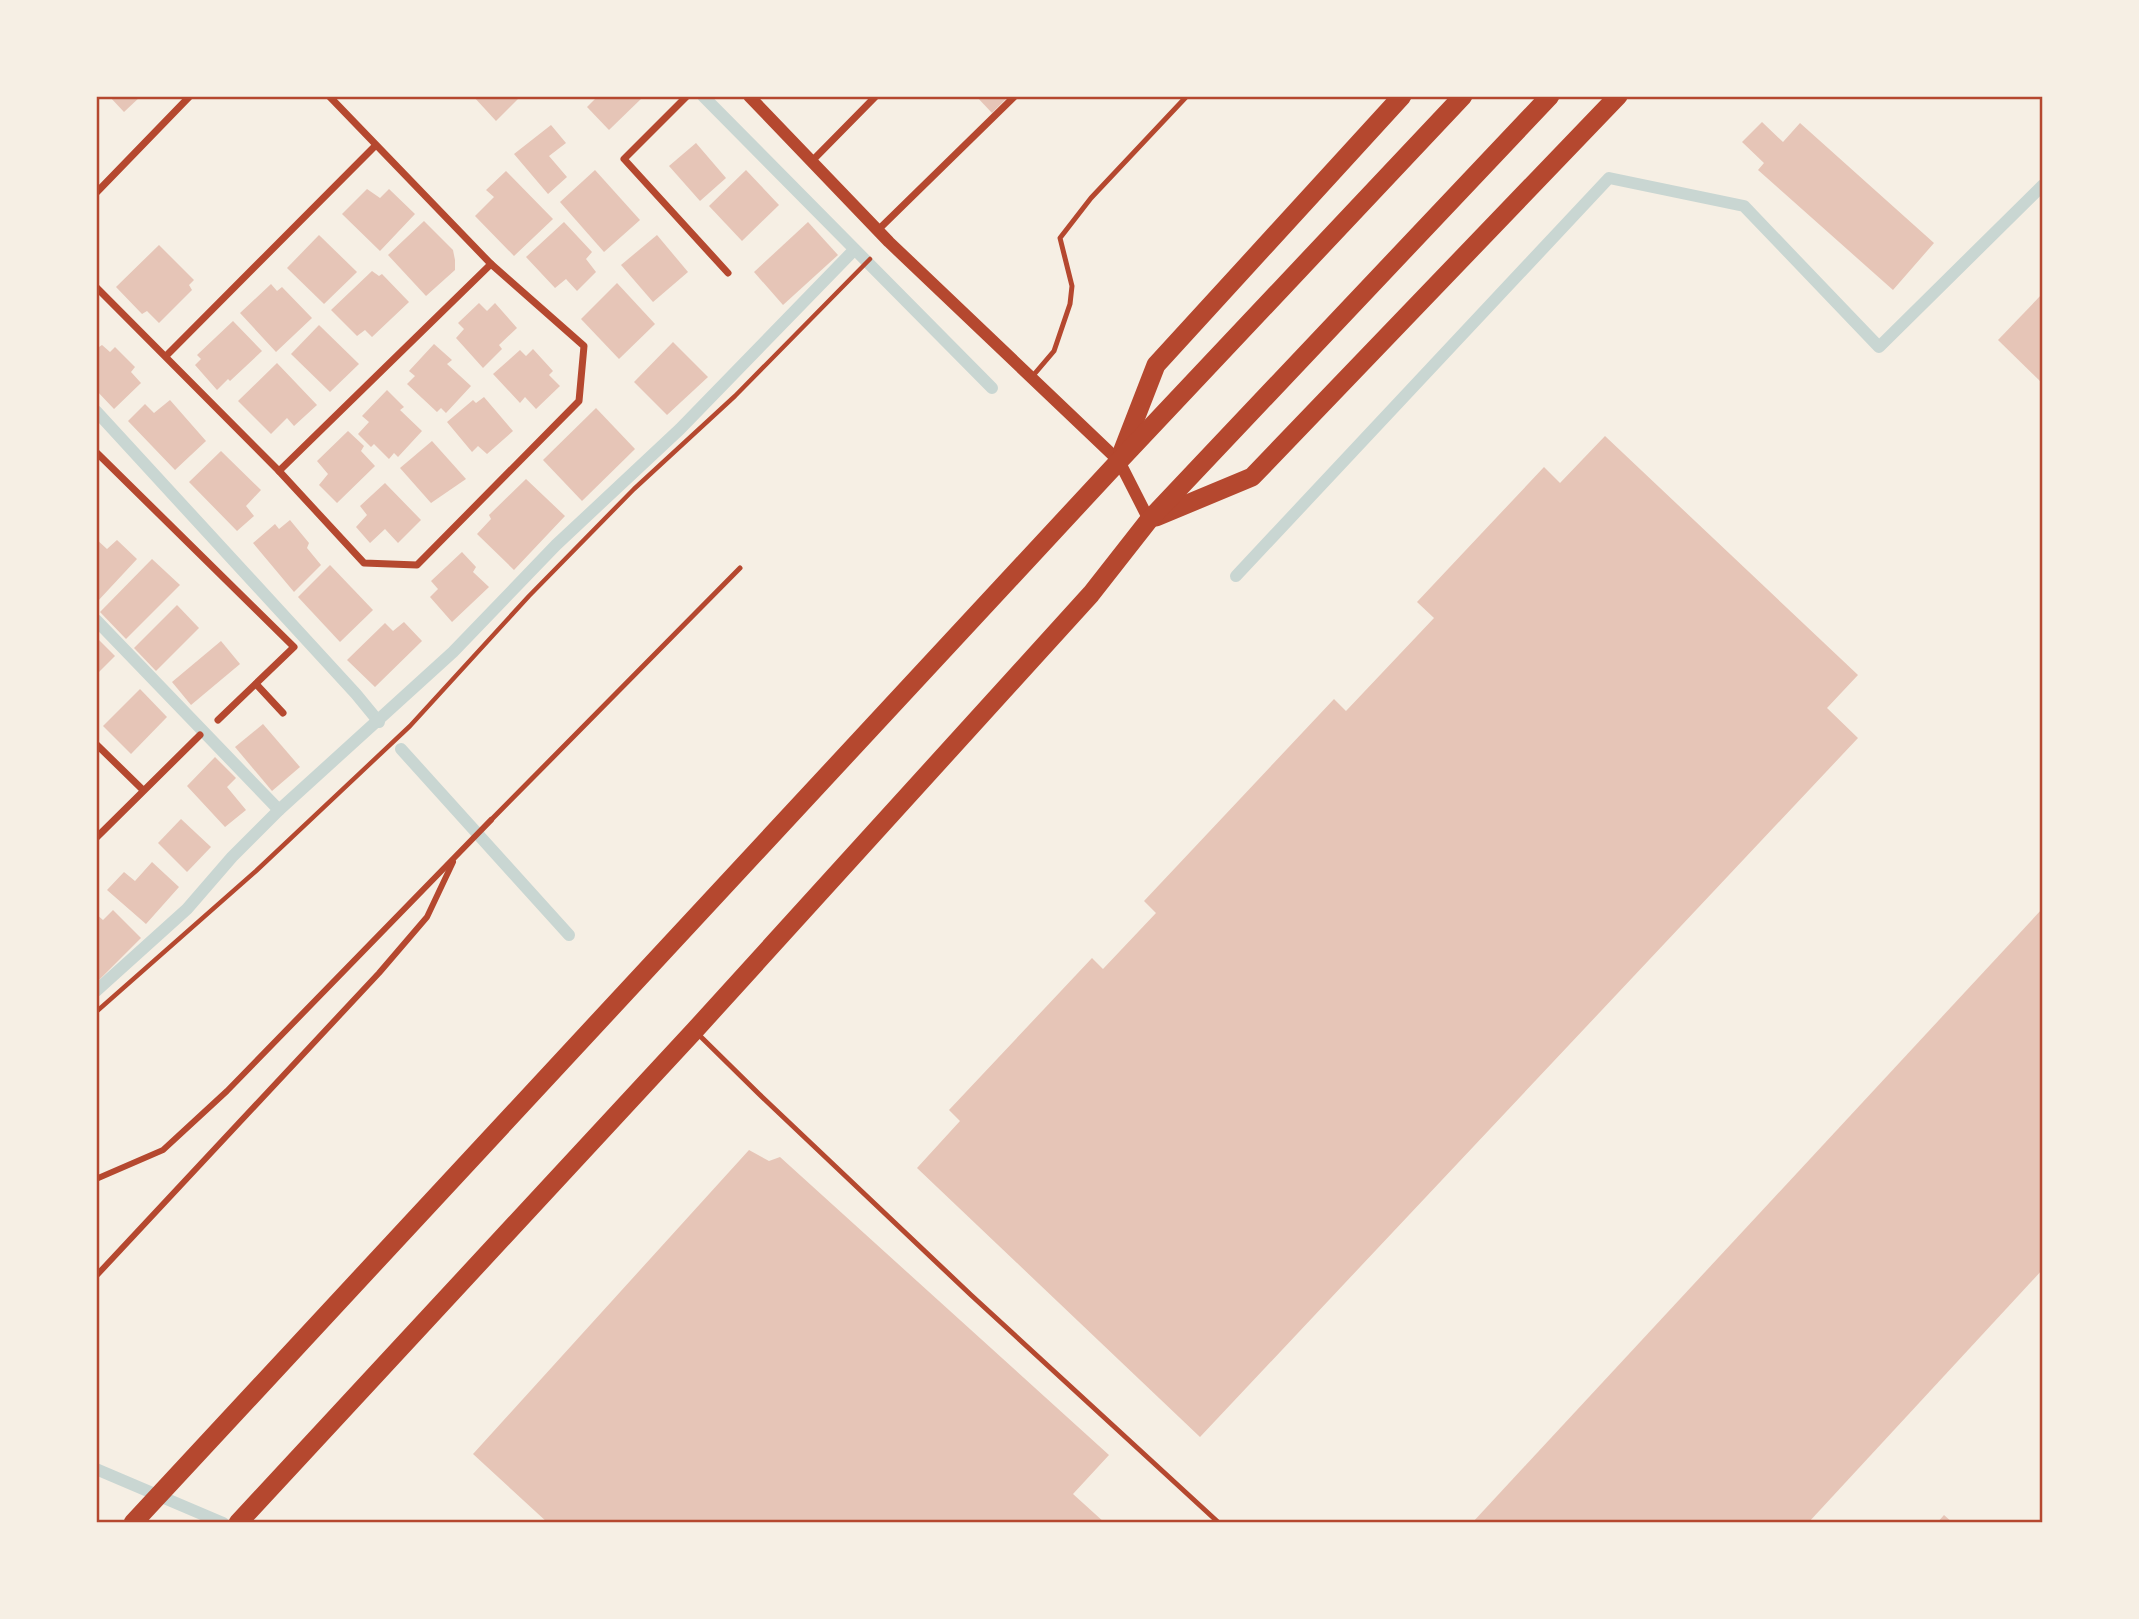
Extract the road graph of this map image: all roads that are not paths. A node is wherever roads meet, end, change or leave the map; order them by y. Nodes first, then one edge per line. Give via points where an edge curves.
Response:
1 (190, 96) edge
2 (329, 96) edge
3 (749, 96) edge
4 (876, 96) edge
5 (1016, 96) edge
6 (1187, 96) edge
7 (1402, 96) edge
8 (1464, 96) edge
9 (1550, 96) edge
10 (1618, 96) edge
11 (686, 97) edge
12 (375, 146) junction
13 (812, 161) junction
14 (96, 193) edge
15 (878, 230) junction
16 (491, 264) junction
17 (728, 272) dead end
18 (96, 287) edge
19 (166, 356) junction
20 (1031, 378) junction
21 (96, 452) edge
22 (1119, 461) junction
23 (279, 471) junction
24 (1149, 520) junction
25 (740, 568) dead end
26 (256, 684) junction
27 (283, 713) dead end
28 (218, 720) dead end
29 (200, 735) dead end
30 (96, 744) edge
31 (143, 790) junction
32 (491, 820) joint
33 (96, 838) edge
34 (453, 862) junction
35 (695, 1030) junction
36 (96, 1179) edge
37 (96, 1276) edge
38 (133, 1523) edge
39 (238, 1523) edge
40 (1219, 1523) edge

1 - 14 street
2 - 12 street
3 - 13 street
4 - 13 street
5 - 15 street
6 - 20 lane via 1091,198 1060,238 1072,286 1070,304 1054,351
7 - 22 highway via 1156,365
8 - 22 highway
9 - 24 highway
10 - 24 highway via 1252,477
11 - 17 street via 624,159
12 - 16 street
12 - 19 street
13 - 15 street
15 - 20 street
16 - 23 street
16 - 23 street via 584,346 579,401 417,565 364,563
18 - 19 street
19 - 23 street
20 - 22 street
21 - 26 street via 295,647
22 - 24 street
22 - 38 highway
24 - 35 highway via 1091,594
25 - 32 lane
26 - 27 street
26 - 28 street
29 - 31 street
30 - 31 street
31 - 33 street
32 - 34 street
34 - 36 street via 163,1150
34 - 37 street via 427,917 387,964
35 - 39 highway
35 - 40 lane via 971,1295

